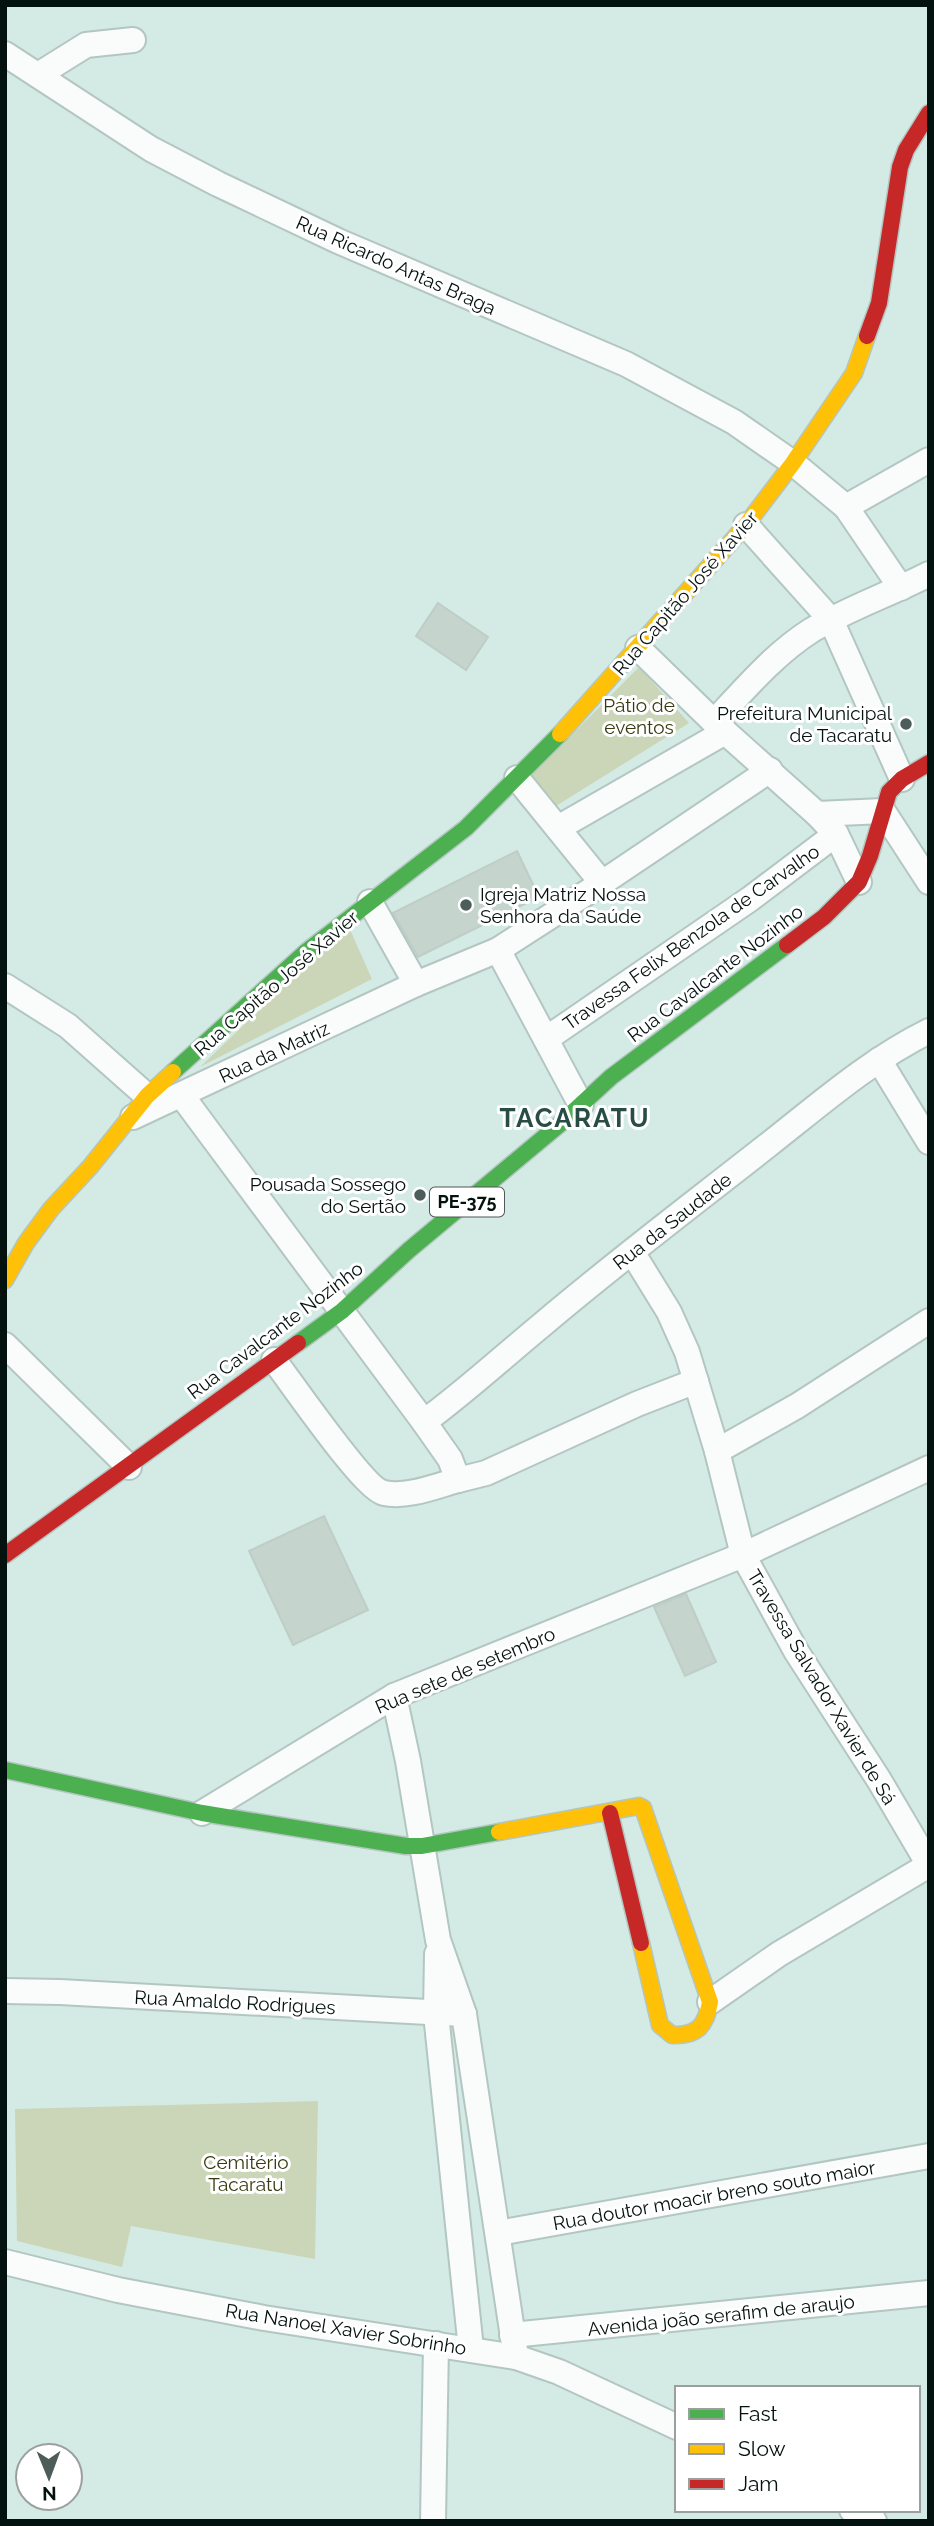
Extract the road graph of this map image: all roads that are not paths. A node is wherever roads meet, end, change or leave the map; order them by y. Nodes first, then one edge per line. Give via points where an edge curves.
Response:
1 (133, 40) dead end
2 (5, 54) edge
3 (38, 75) junction
4 (929, 113) edge
5 (929, 460) edge
6 (793, 463) junction
7 (846, 507) junction
8 (746, 525) junction
9 (929, 574) edge
10 (901, 588) junction
11 (831, 620) junction
12 (638, 648) junction
13 (720, 727) junction
14 (929, 763) edge
15 (769, 770) junction
16 (517, 778) junction
17 (902, 779) junction
18 (883, 811) junction
19 (817, 814) junction
20 (558, 828) junction
21 (836, 834) junction
22 (859, 882) junction
23 (929, 882) edge
24 (602, 883) junction
25 (370, 902) junction
26 (498, 950) junction
27 (416, 984) junction
28 (5, 986) edge
29 (929, 1031) edge
30 (545, 1039) junction
31 (879, 1060) junction
32 (147, 1096) junction
33 (182, 1096) junction
34 (581, 1105) junction
35 (131, 1118) junction
36 (929, 1142) edge
37 (632, 1252) junction
38 (5, 1280) edge
39 (342, 1311) junction
40 (929, 1321) edge
41 (5, 1345) edge
42 (274, 1360) junction
43 (696, 1381) junction
44 (424, 1422) junction
45 (717, 1451) junction
46 (129, 1467) junction
47 (929, 1468) edge
48 (454, 1470) junction
49 (5, 1555) edge
50 (743, 1555) junction
51 (394, 1696) junction
52 (5, 1770) edge
53 (617, 1811) junction
54 (202, 1813) junction
55 (422, 1846) junction
56 (929, 1865) edge
57 (438, 1940) junction
58 (5, 1991) edge
59 (710, 2002) junction
60 (436, 2014) junction
61 (464, 2014) junction
62 (929, 2157) edge
63 (489, 2177) junction
64 (453, 2181) junction
65 (498, 2233) junction
66 (5, 2262) edge
67 (929, 2293) edge
68 (436, 2344) junction
69 (514, 2346) junction
70 (471, 2349) junction
71 (675, 2426) edge
72 (856, 2512) edge
73 (433, 2521) edge
74 (874, 2521) edge

1 - 3 street via 86,45
2 - 3 street, Rua Ricardo Antas Braga
3 - 6 street, Rua Ricardo Antas Braga via 151,149 218,184 338,241 626,364 734,422
4 - 6 street, Rua Capitão José Xavier via 900,167 879,303 854,373
5 - 7 street
6 - 7 street, Rua Ricardo Antas Braga
6 - 8 street, Rua Capitão José Xavier
7 - 10 street, Rua Ricardo Antas Braga
8 - 11 street
8 - 12 street, Rua Capitão José Xavier
9 - 10 street
10 - 11 street
11 - 13 street via 788,648
11 - 17 street
12 - 13 street
12 - 16 street, Rua Capitão José Xavier
13 - 15 street
13 - 20 street
14 - 17 street, PE-375
15 - 19 street
15 - 24 street, Rua da Matriz
16 - 20 street
16 - 25 street, Rua Capitão José Xavier via 458,835
17 - 18 street, PE-375 via 889,792
18 - 19 street
18 - 22 street, Rua Cavalcante Nozinho / PE-375
18 - 23 street
19 - 21 street
20 - 24 street
21 - 22 street
21 - 30 street, Travessa Felix Benzola de Carvalho via 750,899
22 - 34 street, Rua Cavalcante Nozinho / PE-375 via 803,934 611,1077
24 - 26 street, Rua da Matriz
25 - 27 street
25 - 32 street, Rua Capitão José Xavier via 307,951
26 - 27 street, Rua da Matriz
26 - 30 street
27 - 33 street, Rua da Matriz
28 - 32 street via 68,1026
29 - 31 street, Rua da Saudade
30 - 34 street
31 - 36 street
31 - 37 street, Rua da Saudade
32 - 35 street, Rua Capitão José Xavier
33 - 35 street, Rua da Matriz
33 - 39 street
34 - 39 street, Rua Cavalcante Nozinho / PE-375
35 - 38 street, Rua Capitão José Xavier via 51,1209
37 - 43 street, Travessa Salvador Xavier de Sá via 669,1312
37 - 44 street, Rua da Saudade
39 - 42 street, Rua Cavalcante Nozinho / PE-375
39 - 44 street
40 - 45 street
41 - 46 street
42 - 46 street, Rua Cavalcante Nozinho / PE-375
42 - 48 street via 376,1490 395,1495
43 - 45 street, Travessa Salvador Xavier de Sá
43 - 48 street via 486,1473
44 - 48 street
45 - 50 street, Travessa Salvador Xavier de Sá
46 - 49 street, Rua Cavalcante Nozinho / PE-375
47 - 50 street, Rua sete de setembro
50 - 51 street, Rua sete de setembro
50 - 56 street, Travessa Salvador Xavier de Sá via 796,1651
51 - 54 street, Rua sete de setembro
51 - 55 street
52 - 54 street
53 - 55 street
53 - 59 street via 643,1808
53 - 59 street via 660,2025 672,2035 700,2030 707,2022
54 - 55 street via 385,1844
55 - 57 street
56 - 59 street via 779,1954
57 - 60 street
57 - 61 street
58 - 60 street, Rua Amaldo Rodrigues
60 - 61 street, Rua Amaldo Rodrigues
60 - 64 street
61 - 63 street
62 - 65 street, Rua doutor moacir breno souto maior
63 - 64 street
63 - 65 street
64 - 70 street
65 - 69 street
66 - 68 street, Rua Nanoel Xavier Sobrinho via 196,2305
67 - 69 street, Avenida joão serafim de araujo
68 - 70 street, Rua Nanoel Xavier Sobrinho
68 - 73 street
69 - 70 street, Rua Nanoel Xavier Sobrinho
69 - 71 street, Rua Nanoel Xavier Sobrinho
72 - 74 street

